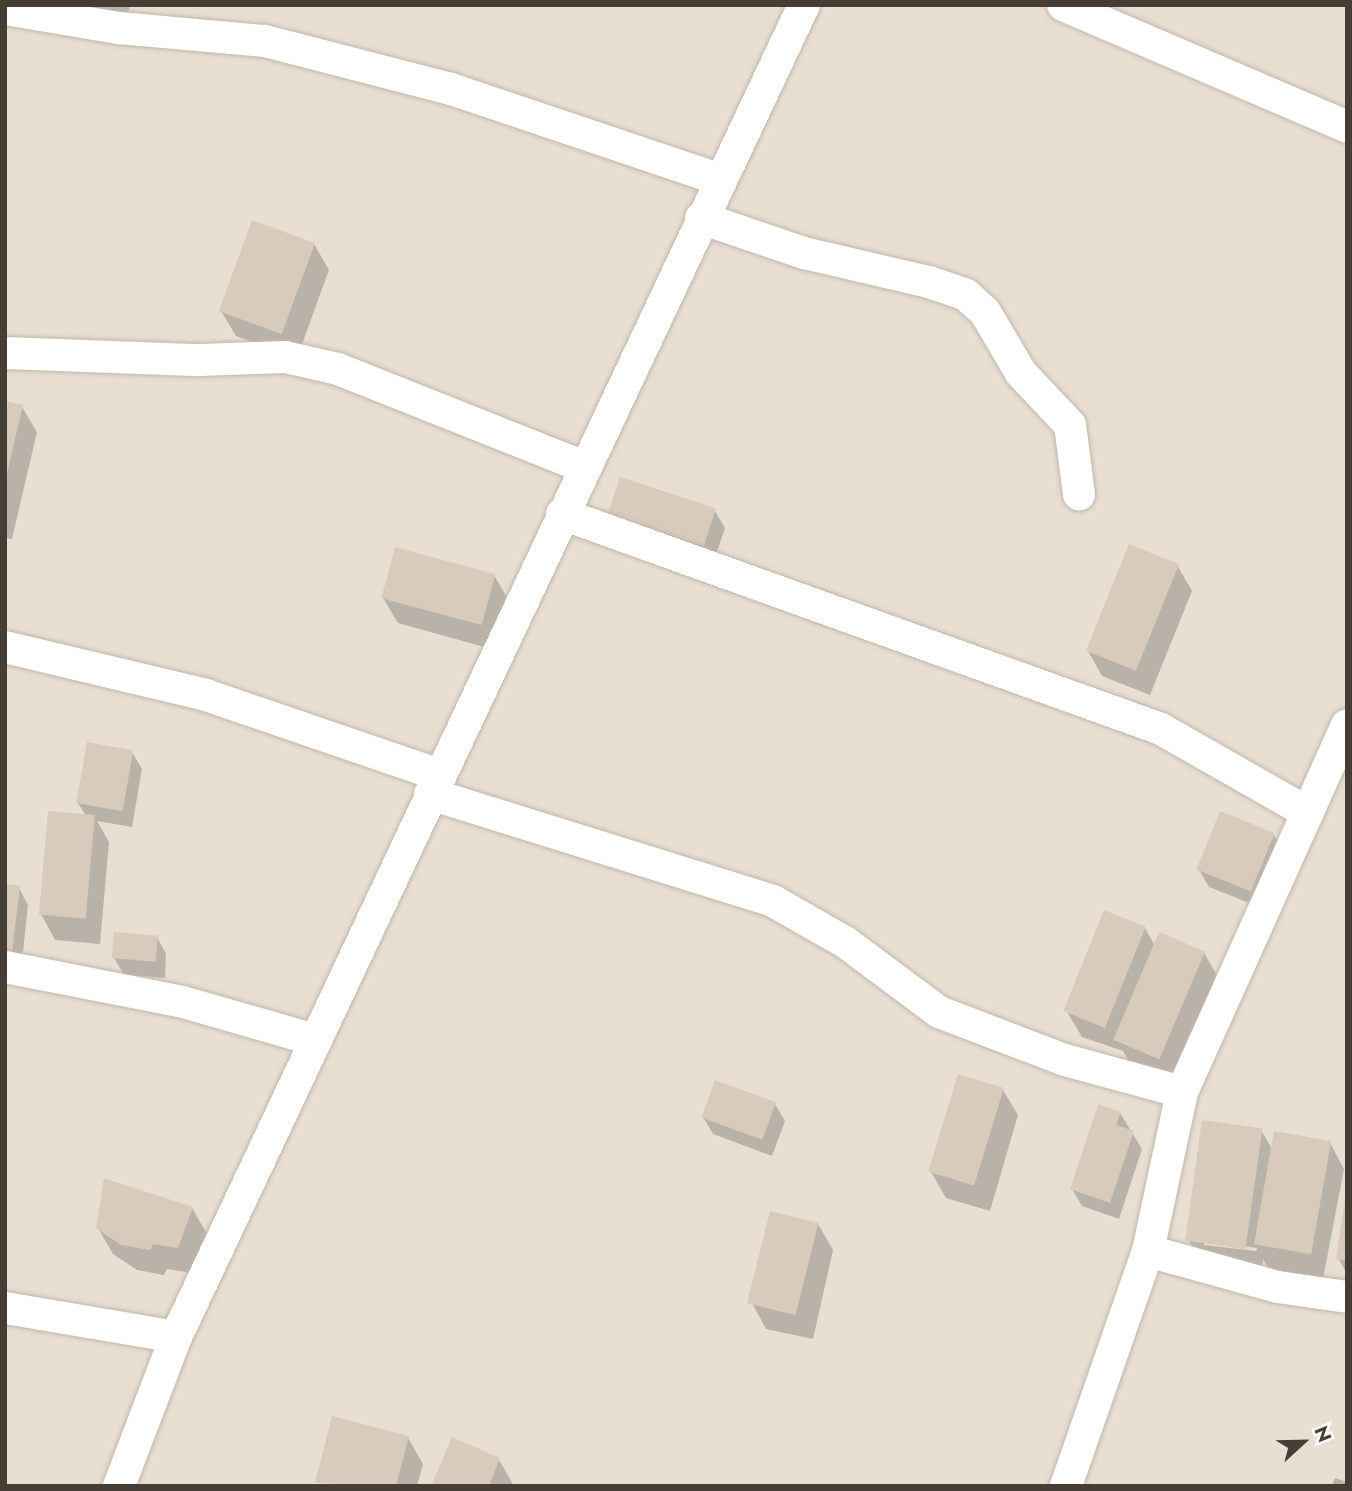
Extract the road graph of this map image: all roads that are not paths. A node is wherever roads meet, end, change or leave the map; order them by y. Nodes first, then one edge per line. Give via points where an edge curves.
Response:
1 (804, 5) edge
2 (1063, 5) edge
3 (5, 9) edge
4 (1347, 127) edge
5 (719, 179) junction
6 (701, 218) junction
7 (5, 353) edge
8 (584, 467) junction
9 (1079, 494) dead end
10 (562, 514) junction
11 (5, 647) edge
12 (1347, 725) edge
13 (434, 784) junction
14 (1308, 813) junction
15 (5, 967) edge
16 (314, 1040) junction
17 (1182, 1092) junction
18 (1148, 1251) junction
19 (1347, 1297) edge
20 (5, 1308) edge
21 (176, 1337) junction
22 (125, 1484) edge
23 (1066, 1486) edge

1 - 5 street
2 - 4 street
3 - 5 street via 120,28 265,41 451,89
5 - 6 street
6 - 8 street
6 - 9 street via 804,253 966,295 985,312 1021,373 1070,425
7 - 8 street via 200,360 285,357 338,369
8 - 10 street
10 - 13 street
10 - 14 street via 1161,729
11 - 13 street via 206,695
12 - 14 street
13 - 16 street
13 - 17 street via 773,901 845,942 939,1012 1065,1060
14 - 17 street
15 - 16 street via 183,1002
16 - 21 street
17 - 18 street
18 - 19 street via 1278,1287
18 - 23 street
20 - 21 street
21 - 22 street

